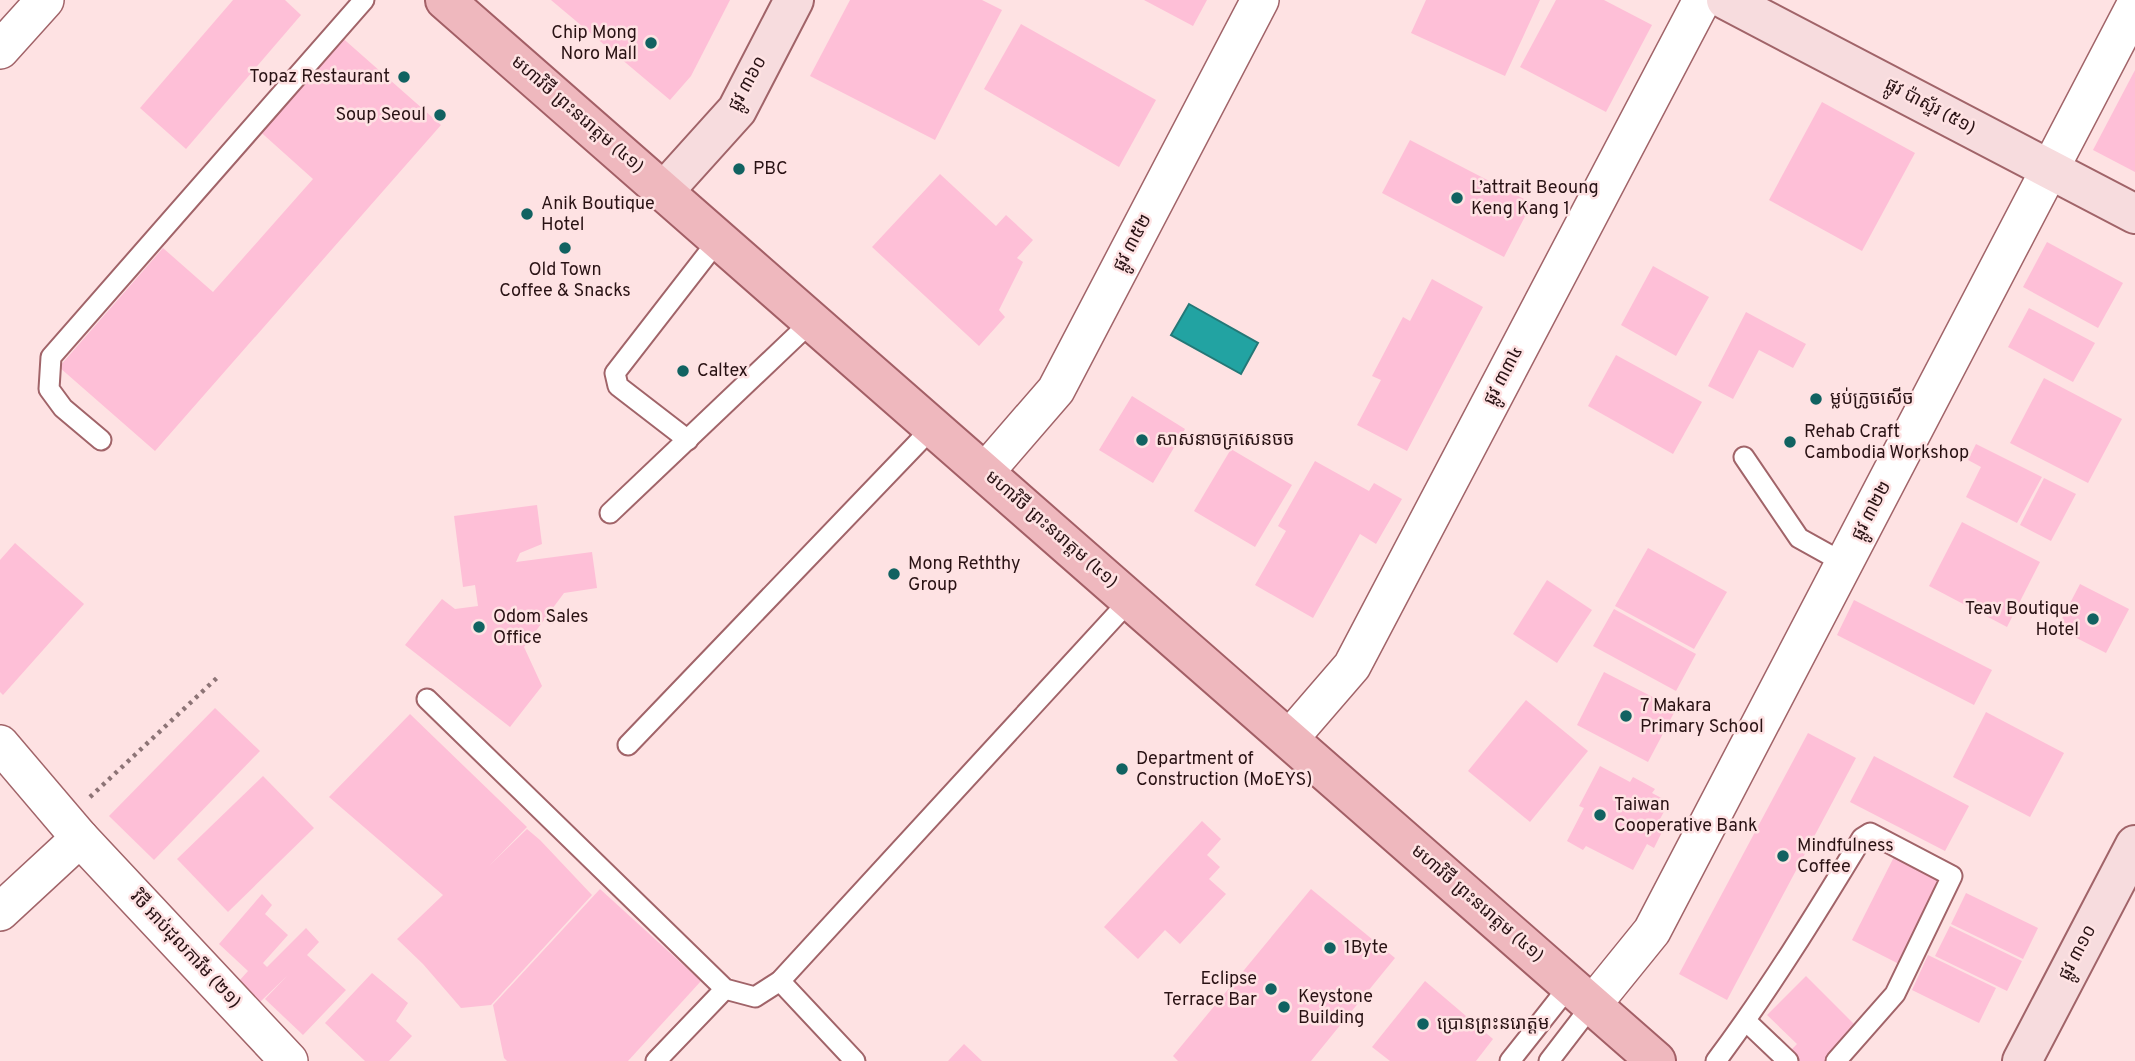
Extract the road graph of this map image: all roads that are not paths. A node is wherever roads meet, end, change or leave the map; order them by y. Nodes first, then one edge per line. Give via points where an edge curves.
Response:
1 (46, 0) edge
2 (365, 0) edge
3 (445, 0) edge
4 (794, 0) edge
5 (1260, 0) edge
6 (1702, 0) edge
7 (1726, 0) edge
8 (2135, 6) edge
9 (0, 50) edge
10 (2050, 170) junction
11 (664, 191) junction
12 (2135, 214) edge
13 (719, 239) junction
14 (812, 321) junction
15 (933, 427) junction
16 (101, 440) dead end
17 (688, 440) junction
18 (1744, 457) dead end
19 (985, 472) junction
20 (610, 513) dead end
21 (1844, 563) junction
22 (1130, 600) junction
23 (427, 699) dead end
24 (1289, 739) junction
25 (0, 744) edge
26 (628, 745) dead end
27 (73, 830) junction
28 (2135, 845) edge
29 (0, 912) edge
30 (780, 981) junction
31 (725, 989) junction
32 (1581, 995) junction
33 (1746, 1021) junction
34 (289, 1061) edge
35 (656, 1061) edge
36 (855, 1061) edge
37 (1510, 1061) edge
38 (1549, 1061) edge
39 (1656, 1061) edge
40 (1716, 1061) edge
41 (1788, 1061) edge
42 (1836, 1061) edge
43 (2022, 1061) edge

1 - 9 street
2 - 16 lane via 51,357 49,389 62,408
3 - 11 main road, មហាវិថី ព្រះនរោត្តម (៤១)
4 - 11 street, ផ្លូវ ៣៦០ via 737,110
5 - 19 street, ផ្លូវ ៣៥២ via 1056,390
6 - 24 street, ផ្លូវ ៣៣៤ via 1352,666
7 - 10 street, ផ្លូវ ប៉ាស្ទ័រ (៥១)
8 - 10 street, ផ្លូវ ៣២២
10 - 12 street, ផ្លូវ ប៉ាស្ទ័រ (៥១)
10 - 21 street, ផ្លូវ ៣២២
11 - 13 main road, មហាវិថី ព្រះនរោត្តម (៤១)
13 - 14 main road, មហាវិថី ព្រះនរោត្តម (៤១)
13 - 17 lane via 615,373 618,386
14 - 15 main road, មហាវិថី ព្រះនរោត្តម (៤១)
14 - 17 lane
15 - 19 main road, មហាវិថី ព្រះនរោត្តម (៤១)
15 - 26 lane
17 - 20 lane
18 - 21 lane via 1799,538
19 - 22 main road, មហាវិថី ព្រះនរោត្តម (៤១)
21 - 32 street, ផ្លូវ ៣២២ via 1652,930
22 - 24 main road, មហាវិថី ព្រះនរោត្តម (៤១)
22 - 30 lane
23 - 31 lane
24 - 32 main road, មហាវិថី ព្រះនរោត្តម (៤១)
25 - 27 street, វិថី អាប់ដុលការីម (២១)
27 - 29 street
27 - 34 street, វិថី អាប់ដុលការីម (២១)
28 - 43 street, ផ្លូវ ៣១០
30 - 31 lane via 755,997
30 - 36 lane
31 - 35 lane
32 - 37 lane
32 - 38 lane
32 - 39 main road, មហាវិថី ព្រះនរោត្តម (៤១)
33 - 40 lane
33 - 41 lane
33 - 42 lane via 1862,838 1870,833 1952,876 1895,994

